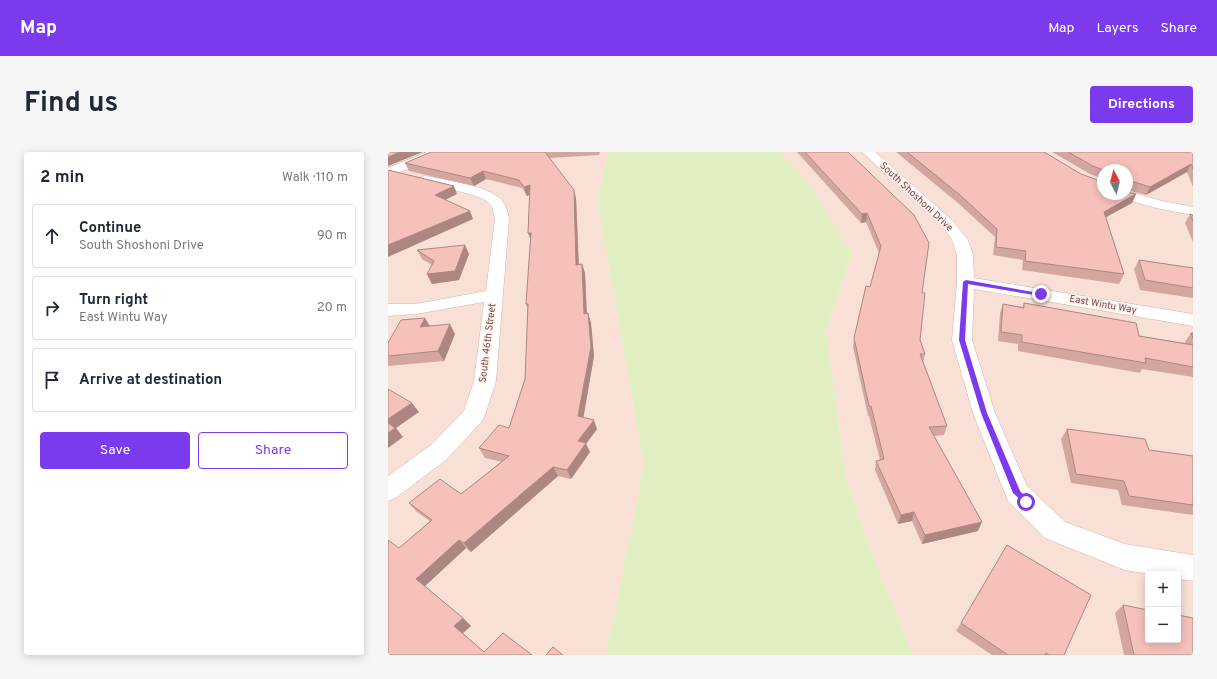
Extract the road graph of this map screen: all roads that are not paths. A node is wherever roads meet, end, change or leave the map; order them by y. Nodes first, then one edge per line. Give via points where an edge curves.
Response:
1 (438, 152) edge
2 (868, 152) edge
3 (389, 173) edge
4 (1133, 197) edge
5 (1193, 210) edge
6 (966, 282) junction
7 (494, 295) junction
8 (388, 310) edge
9 (1193, 320) edge
10 (388, 490) edge
11 (1193, 568) edge

1 - 3 street
2 - 6 street, South Shoshoni Drive via 948,224 960,240
3 - 7 street, South 46th Street via 477,193 494,200 502,219
4 - 5 street
6 - 9 street, East Wintu Way
6 - 11 street, South Shoshoni Drive via 962,340 984,413 1017,493 1055,530 1125,557
7 - 8 street via 416,309
7 - 10 street, South 46th Street via 485,381 474,414 439,452

